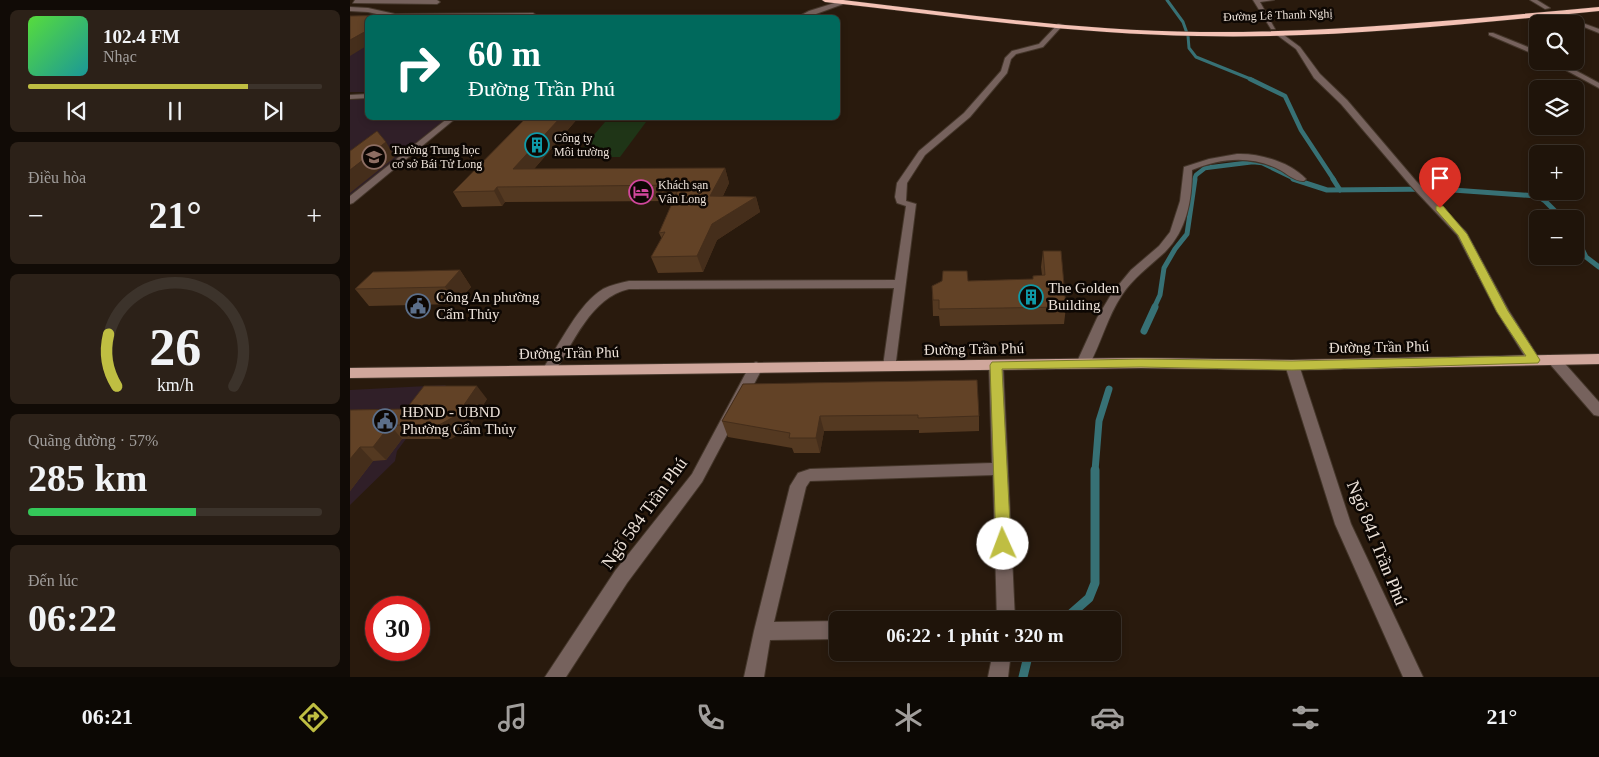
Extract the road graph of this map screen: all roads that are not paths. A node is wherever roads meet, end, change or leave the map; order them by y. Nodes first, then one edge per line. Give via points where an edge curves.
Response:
1 (825, 0) edge
2 (877, 0) edge
3 (1256, 0) edge
4 (1271, 0) edge
5 (1533, 0) edge
6 (350, 2) edge
7 (437, 2) dead end
8 (844, 2) junction
9 (1599, 4) edge
10 (1547, 8) junction
11 (350, 9) edge
12 (1599, 9) edge
13 (966, 12) junction
14 (1554, 13) junction
15 (390, 15) edge
16 (428, 15) edge
17 (500, 15) edge
18 (805, 15) edge
19 (1437, 16) junction
20 (1448, 22) junction
21 (1060, 25) junction
22 (1175, 31) junction
23 (1276, 31) junction
24 (1599, 31) edge
25 (1491, 34) dead end
26 (1529, 50) edge
27 (1569, 70) edge
28 (1599, 86) edge
29 (350, 96) edge
30 (365, 96) edge
31 (450, 120) edge
32 (1301, 179) dead end
33 (350, 201) edge
34 (901, 284) junction
35 (1599, 359) edge
36 (1534, 360) junction
37 (1554, 360) junction
38 (1083, 364) junction
39 (996, 365) junction
40 (1292, 365) junction
41 (890, 366) junction
42 (756, 367) junction
43 (550, 370) junction
44 (350, 373) edge
45 (1599, 412) edge
46 (1000, 469) junction
47 (1006, 611) edge
48 (829, 630) edge
49 (763, 632) junction
50 (1001, 661) edge
51 (555, 677) edge
52 (754, 677) edge
53 (998, 677) edge
54 (1413, 677) edge

1 - 8 highway
2 - 13 highway
3 - 4 street
3 - 23 street
5 - 10 street
6 - 7 street
8 - 13 highway
8 - 18 street
9 - 10 highway, Đường Lê Thanh Nghị
10 - 19 highway, Đường Lê Thanh Nghị
11 - 15 street
12 - 14 highway, Đường Lê Thanh Nghị
13 - 21 highway
13 - 22 highway
14 - 20 highway, Đường Lê Thanh Nghị
14 - 24 street
16 - 17 street
19 - 20 highway
19 - 23 highway, Đường Lê Thanh Nghị
20 - 23 highway, Đường Lê Thanh Nghị
21 - 22 highway
21 - 34 street via 1040,46 1014,52 1008,58 1004,71 967,115 922,154 902,184 902,203 911,204
22 - 23 highway, Đường Lê Thanh Nghị
23 - 36 street via 1298,48 1317,76 1462,234 1503,312
25 - 26 street
27 - 28 street
29 - 30 street
31 - 33 street
32 - 38 street via 1250,156 1187,169 1188,183 1176,234 1130,276 1107,310
34 - 41 street
34 - 43 street via 629,285 615,288 593,305
35 - 37 main road, Đường Trần Phú
36 - 37 main road, Đường Trần Phú
36 - 40 main road, Đường Trần Phú
37 - 45 street
38 - 39 main road, Đường Trần Phú
38 - 40 main road, Đường Trần Phú
39 - 41 main road, Đường Trần Phú
39 - 46 street
40 - 54 street, Ngõ 841 Trần Phú via 1343,524
41 - 42 main road, Đường Trần Phú
42 - 43 main road, Đường Trần Phú
42 - 51 street, Ngõ 584 Trần Phú via 697,478 621,577
43 - 44 main road, Đường Trần Phú
46 - 47 street
46 - 49 street via 803,477 798,486
48 - 49 street
49 - 52 street
50 - 53 street

